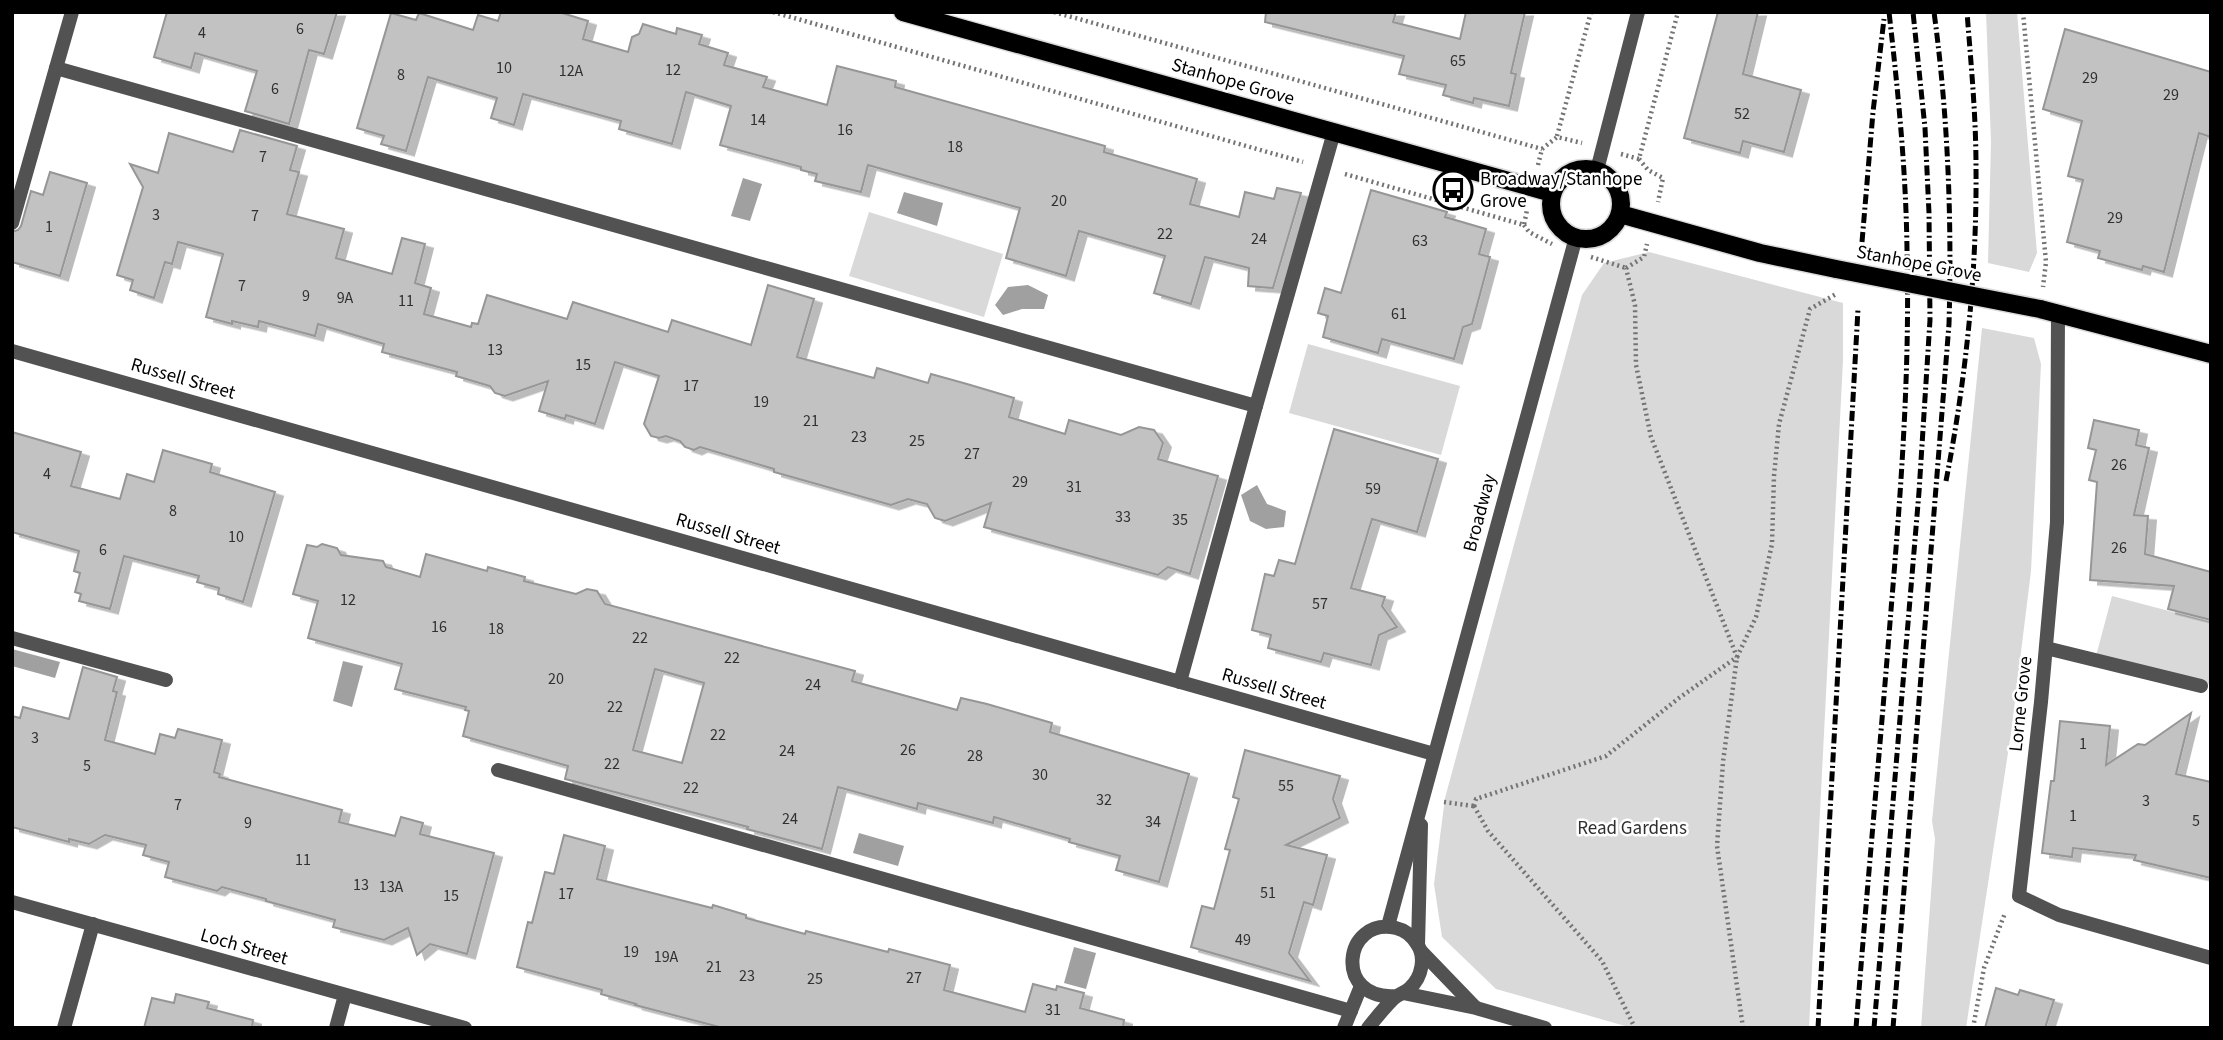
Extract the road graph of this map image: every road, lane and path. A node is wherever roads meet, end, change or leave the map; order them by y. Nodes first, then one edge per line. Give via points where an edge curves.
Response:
1 (72, 12) edge
2 (773, 12) edge
3 (903, 12) edge
4 (1054, 12) edge
5 (1591, 12) edge
6 (1638, 12) edge
7 (56, 68) junction
8 (1334, 132) junction
9 (1557, 137) dead end
10 (1324, 168) junction
11 (1597, 170) junction
12 (1533, 187) junction
13 (1552, 193) junction
14 (1620, 214) junction
15 (12, 223) edge
16 (1576, 237) junction
17 (1626, 268) dead end
18 (1839, 292) dead end
19 (2049, 311) junction
20 (12, 351) edge
21 (2211, 354) edge
22 (1255, 406) junction
23 (12, 638) edge
24 (2046, 648) junction
25 (1737, 657) junction
26 (166, 680) dead end
27 (1180, 682) junction
28 (2201, 686) dead end
29 (1434, 754) junction
30 (498, 770) dead end
31 (1421, 799) junction
32 (2019, 896) junction
33 (12, 902) edge
34 (93, 924) junction
35 (1388, 926) junction
36 (1419, 948) junction
37 (2211, 958) edge
38 (1361, 986) junction
39 (345, 995) junction
40 (1399, 995) junction
41 (1476, 1009) junction
42 (1351, 1011) junction
43 (1538, 1027) edge
44 (64, 1028) edge
45 (336, 1028) edge
46 (465, 1028) edge
47 (1344, 1028) edge
48 (1368, 1028) edge
49 (1635, 1028) edge
50 (1743, 1028) edge
51 (1973, 1028) edge

1 - 7 street
2 - 10 path
3 - 8 main road, Stanhope Grove
4 - 12 path via 1542,149
5 - 9 path
6 - 11 street
7 - 15 street
7 - 22 street
8 - 10 street
8 - 12 main road, Stanhope Grove
10 - 12 path via 1524,225
10 - 22 street
11 - 13 main road via 1581,168 1569,173
11 - 14 main road via 1617,185 1622,199
12 - 13 main road, Stanhope Grove
13 - 16 main road via 1557,224
14 - 16 main road via 1614,227 1602,236
14 - 19 main road, Stanhope Grove, bridge via 1760,253
16 - 29 street, Broadway
17 - 25 path via 1634,305 1636,365 1651,438
18 - 25 path via 1810,309 1779,424 1773,544 1756,617
19 - 21 main road, Stanhope Grove
19 - 24 street, Lorne Grove via 2057,522
20 - 27 street, Russell Street
22 - 27 street
23 - 26 street
24 - 28 street
24 - 32 street, Lorne Grove
25 - 49 path via 1606,756 1475,799 1474,806 1488,831 1602,961
25 - 50 path via 1717,846
27 - 29 street, Russell Street
29 - 31 street, Broadway
30 - 42 street
31 - 35 street, Broadway
31 - 36 street, Broadway
32 - 37 street via 2059,915
32 - 51 path via 2006,911 1984,968
33 - 34 street, Loch Street
34 - 39 street, Loch Street
34 - 44 street
35 - 36 street via 1410,936
35 - 38 street via 1367,932 1353,952 1354,976
36 - 40 street, Broadway via 1419,976
36 - 41 street
38 - 40 street via 1384,997
38 - 42 street
39 - 45 street
39 - 46 street, Loch Street
40 - 41 street
40 - 48 street, Broadway
41 - 43 street
42 - 47 street

